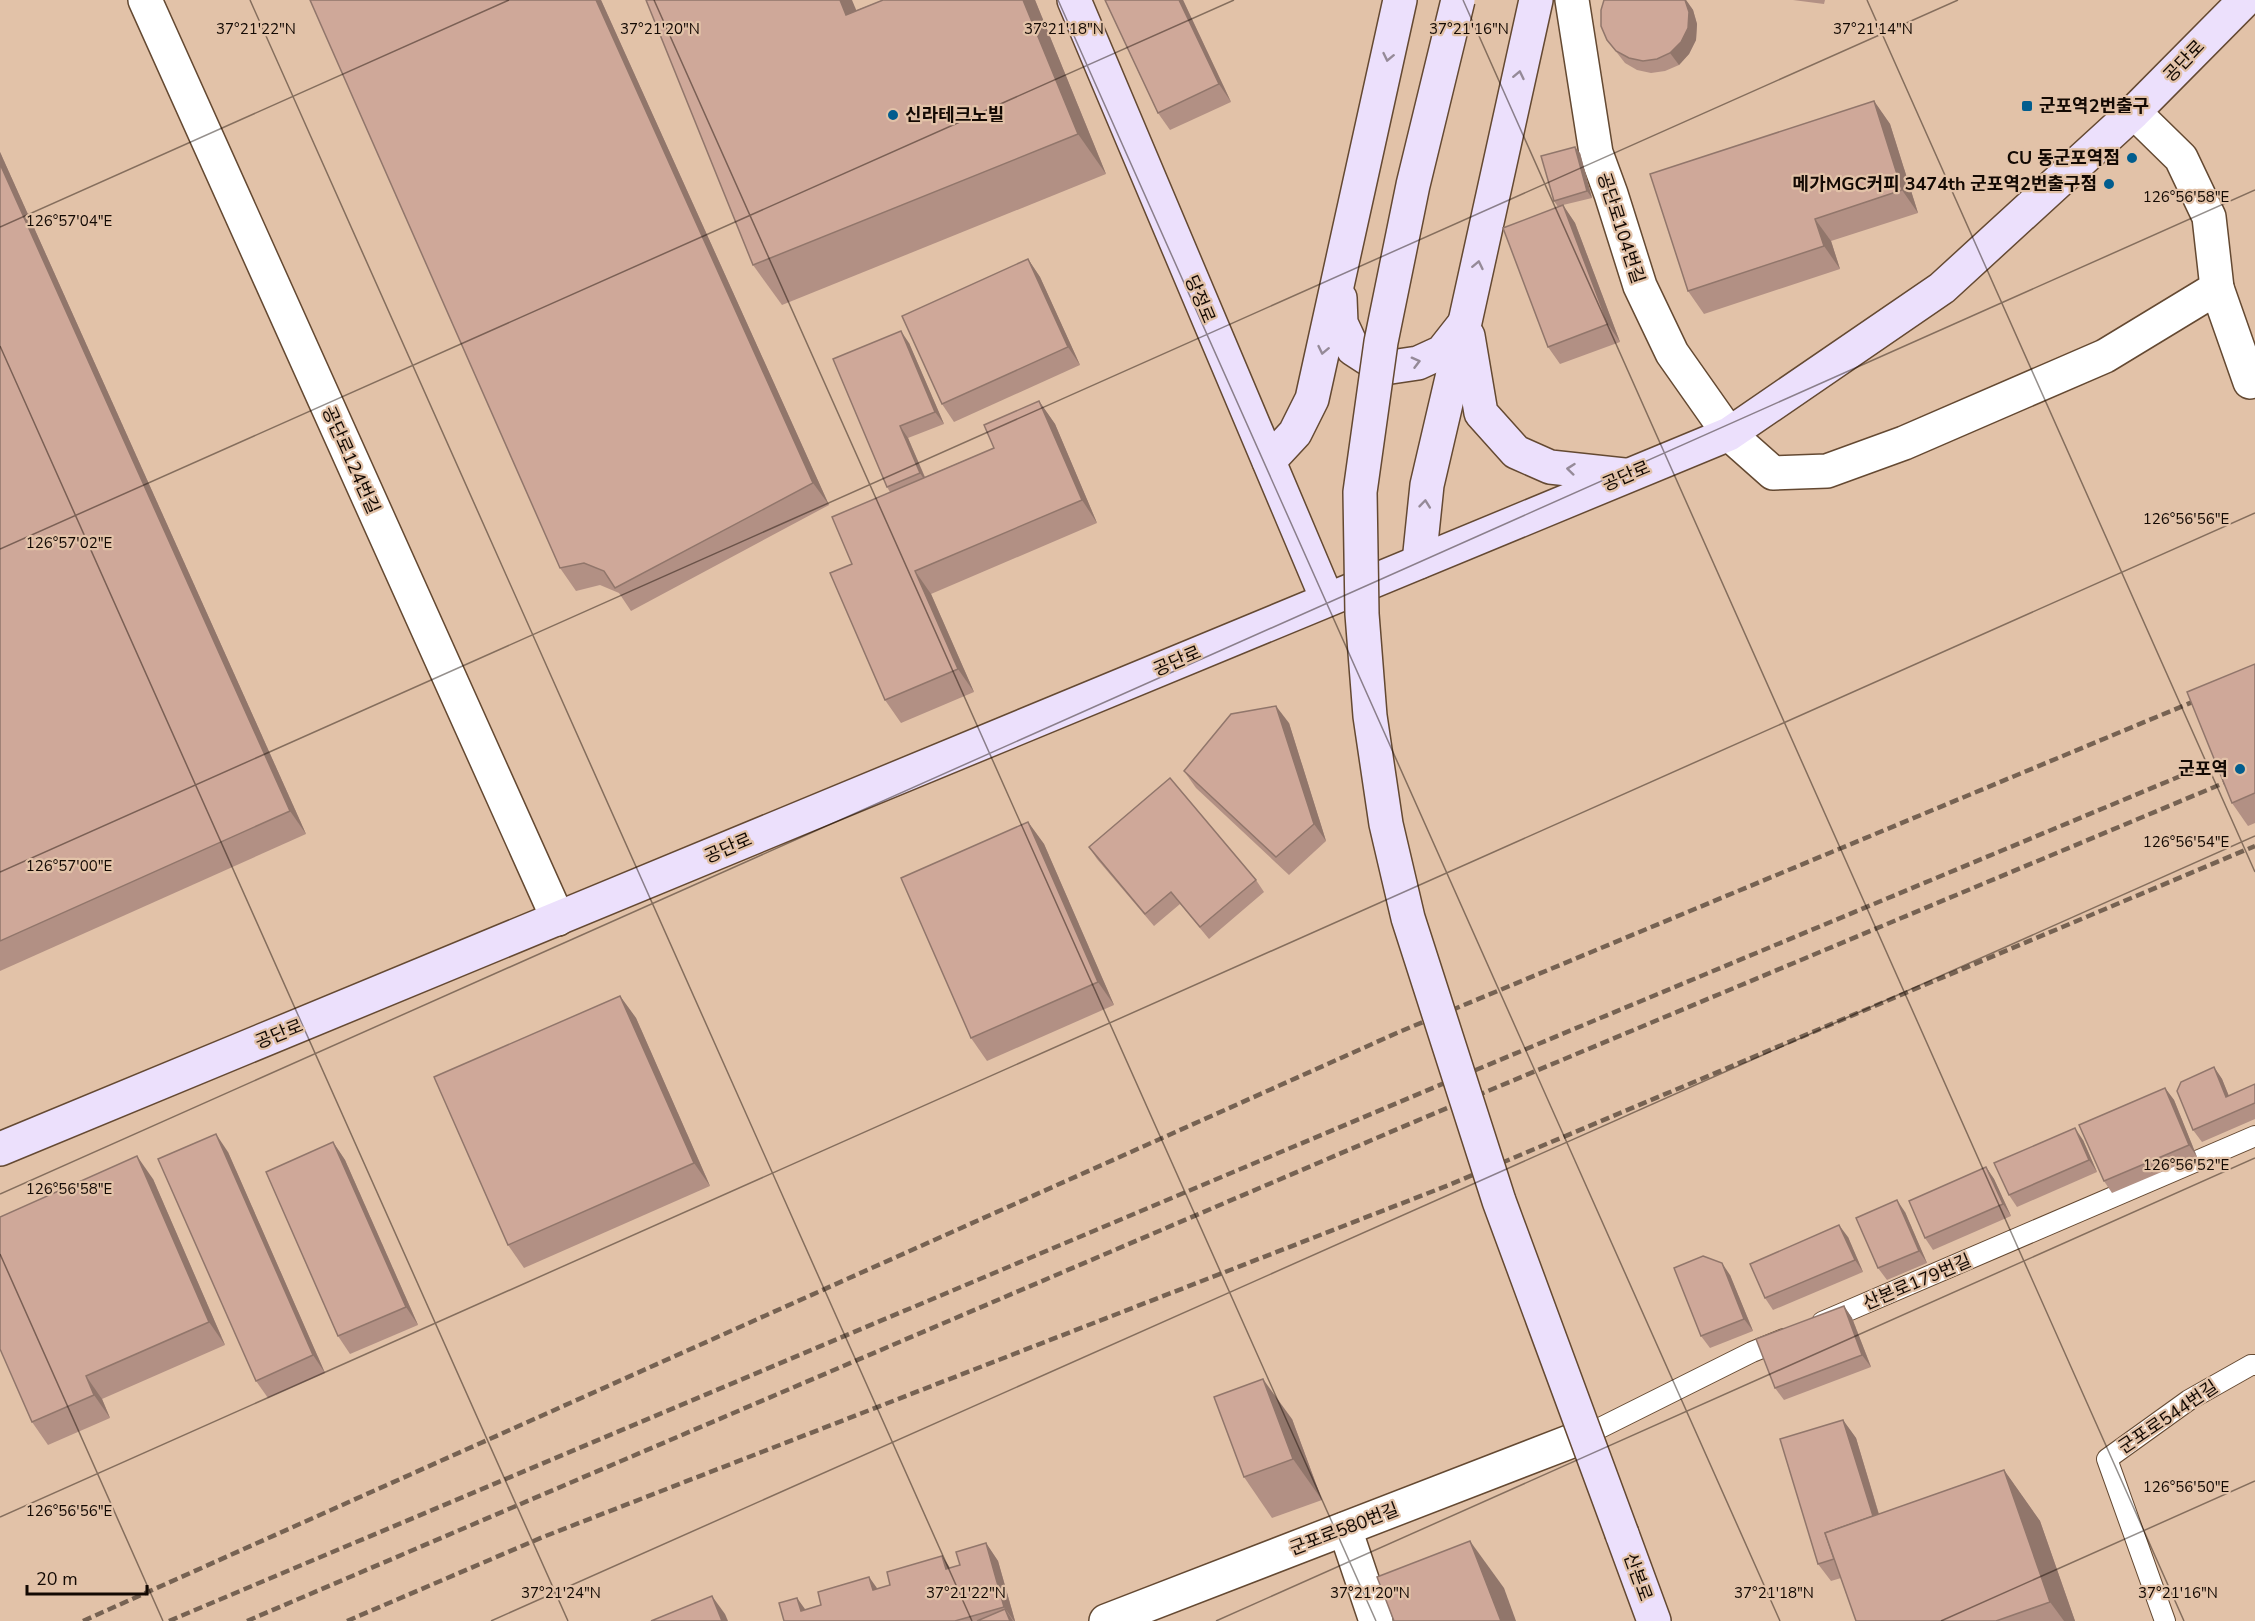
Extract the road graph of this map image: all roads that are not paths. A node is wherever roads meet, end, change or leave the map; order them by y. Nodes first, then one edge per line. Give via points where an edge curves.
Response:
1 (145, 0) edge
2 (1074, 0) edge
3 (1400, 0) edge
4 (1458, 0) edge
5 (1536, 0) edge
6 (1572, 0) edge
7 (2245, 0) edge
8 (2134, 112) junction
9 (1339, 277) junction
10 (2217, 288) junction
11 (1465, 322) junction
12 (2250, 382) dead end
13 (1729, 434) junction
14 (1269, 461) junction
15 (1629, 475) junction
16 (1419, 562) junction
17 (1327, 599) junction
18 (558, 919) junction
19 (2255, 1136) edge
20 (0, 1149) edge
21 (2255, 1365) edge
22 (1582, 1437) joint
23 (1345, 1529) junction
24 (1106, 1621) edge
25 (1376, 1621) edge
26 (1654, 1621) edge
27 (2165, 1621) edge

1 - 18 street, 공단로124번길
2 - 14 street, 당정로
3 -> 9 street
4 - 26 street, 산본로, bridge via 1413,185 1381,342 1360,492 1362,614 1370,716 1386,824 1408,918 1499,1201
11 -> 5 street
6 - 13 street, 공단로104번길 via 1596,153 1640,286 1672,353
7 - 8 street, 공단로
8 - 10 street via 2181,158 2209,217
8 - 13 street, 공단로 via 1942,288
9 -> 11 street via 1341,323 1353,349 1373,362 1391,367 1426,359 1442,352
9 -> 14 street via 1312,399 1295,433
10 - 12 street
10 - 13 street, 공단로104번길 via 2105,356 1904,443 1827,471 1773,473
15 -> 11 street via 1550,467 1516,452 1481,413
16 -> 11 street via 1427,484
13 - 15 street, 공단로
14 - 17 street, 당정로
15 - 16 street, 공단로
16 - 17 street, 공단로
17 - 18 street, 공단로
18 - 20 street, 공단로
19 - 22 lane, 산본로179번길 via 1801,1331
21 - 27 lane, 군포로544번길 via 2189,1400 2107,1460
22 - 23 street, 군포로580번길
23 - 24 street, 군포로580번길
23 - 25 street

